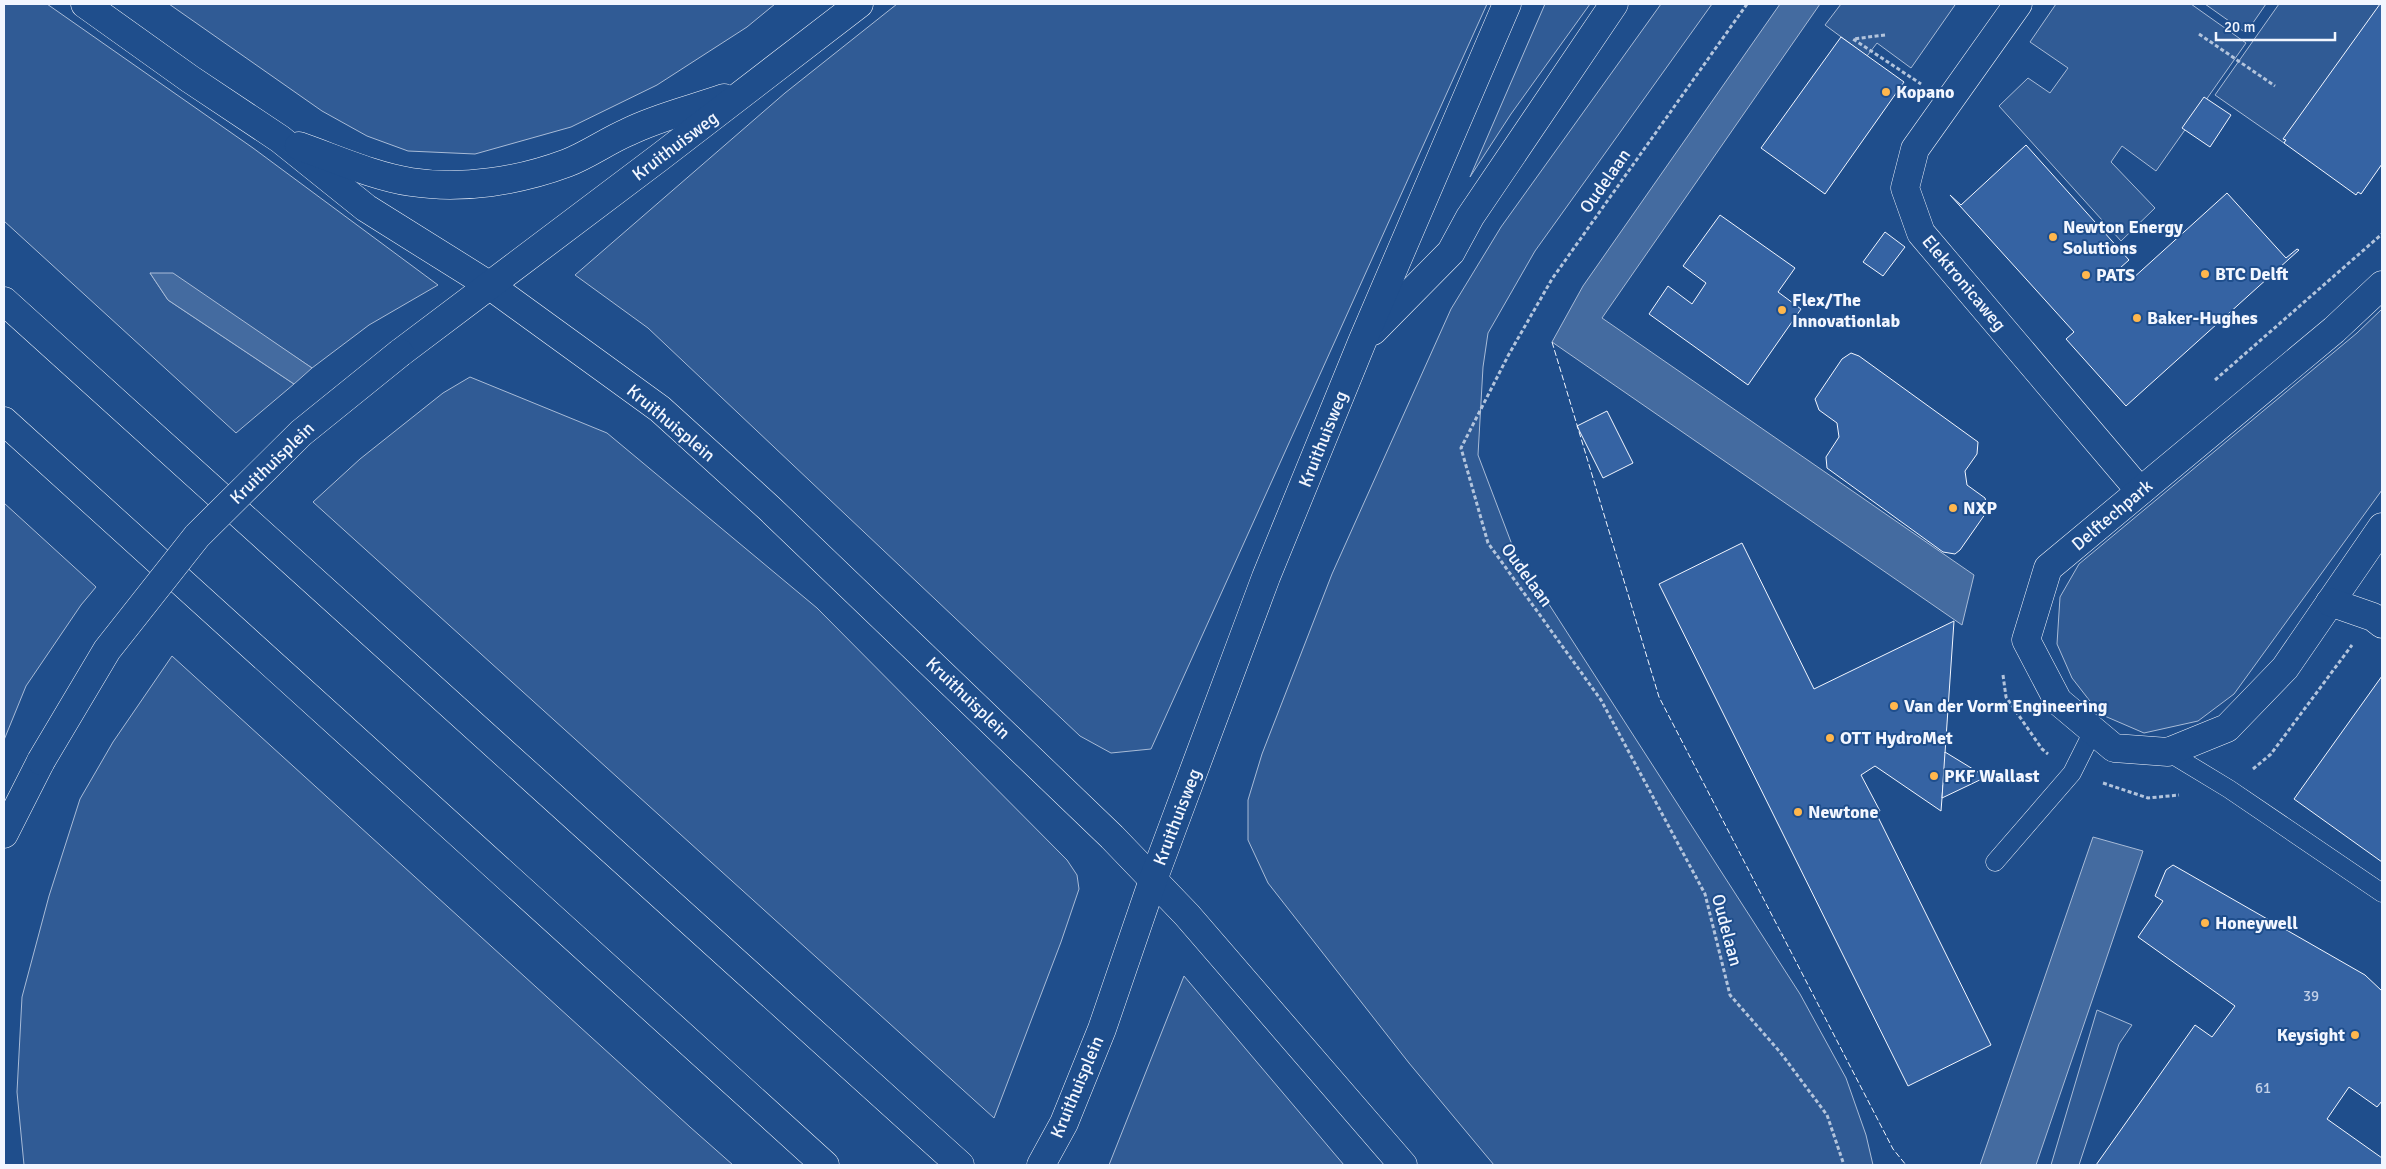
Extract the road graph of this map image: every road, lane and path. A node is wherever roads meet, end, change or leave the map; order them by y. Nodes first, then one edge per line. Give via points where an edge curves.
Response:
1 (85, 4) edge
2 (859, 4) edge
3 (1507, 4) edge
4 (1614, 4) edge
5 (1747, 4) edge
6 (2018, 4) edge
7 (2199, 34) dead end
8 (1885, 35) dead end
9 (1923, 85) dead end
10 (2275, 86) dead end
11 (747, 90) junction
12 (280, 139) junction
13 (2382, 234) edge
14 (489, 285) junction
15 (2382, 285) edge
16 (4, 301) edge
17 (1362, 342) junction
18 (2213, 382) dead end
19 (4, 421) edge
20 (2140, 491) junction
21 (2382, 527) edge
22 (2330, 602) junction
23 (2378, 620) edge
24 (2002, 670) dead end
25 (2093, 731) junction
26 (2168, 752) junction
27 (2072, 773) junction
28 (2229, 789) junction
29 (4, 834) edge
30 (1995, 862) dead end
31 (1153, 880) junction
32 (2382, 893) edge
33 (825, 1165) edge
34 (960, 1165) edge
35 (1041, 1165) edge
36 (1403, 1165) edge
37 (1844, 1165) edge

1 - 12 main road
2 - 11 main road, Kruithuisweg
3 - 17 main road, Kruithuisweg
4 - 17 main road via 1470,217 1451,252
5 - 37 path, Oudelaan via 1552,279 1509,354 1462,448 1488,543 1601,700 1705,894 1730,995 1780,1052 1826,1115
6 - 20 main road, Elektronicaweg via 1915,150 1905,188 1921,233
7 - 10 path
8 - 9 path via 1853,39
11 - 12 main road via 629,131 568,163 480,184 411,182
11 - 14 main road, Kruithuisweg
12 - 14 main road via 366,208
13 - 18 path
14 - 29 main road, Kruithuisplein, bridge via 300,433 197,536 108,650 41,761
14 - 31 main road, Kruithuisplein via 660,409 997,725
15 - 20 main road, Delftechpark via 2334,330
16 - 34 main road
17 - 31 main road, Kruithuisweg via 1266,577
19 - 33 main road
20 - 25 main road, Delftechpark via 2048,568 2026,640 2058,701
21 - 22 main road, Delftechpark
22 - 23 main road
22 - 26 main road, Delftechpark via 2285,668 2227,728
23 - 28 path via 2271,754
24 - 27 path via 2006,697 2011,705 2042,750
25 - 26 main road, Delftechpark via 2114,748
25 - 27 lane
26 - 28 lane, Delftechpark
27 - 28 path via 2148,798
27 - 30 lane
28 - 32 lane, Delftechpark
31 - 35 main road, Kruithuisplein via 1102,1029 1064,1123
31 - 36 main road

